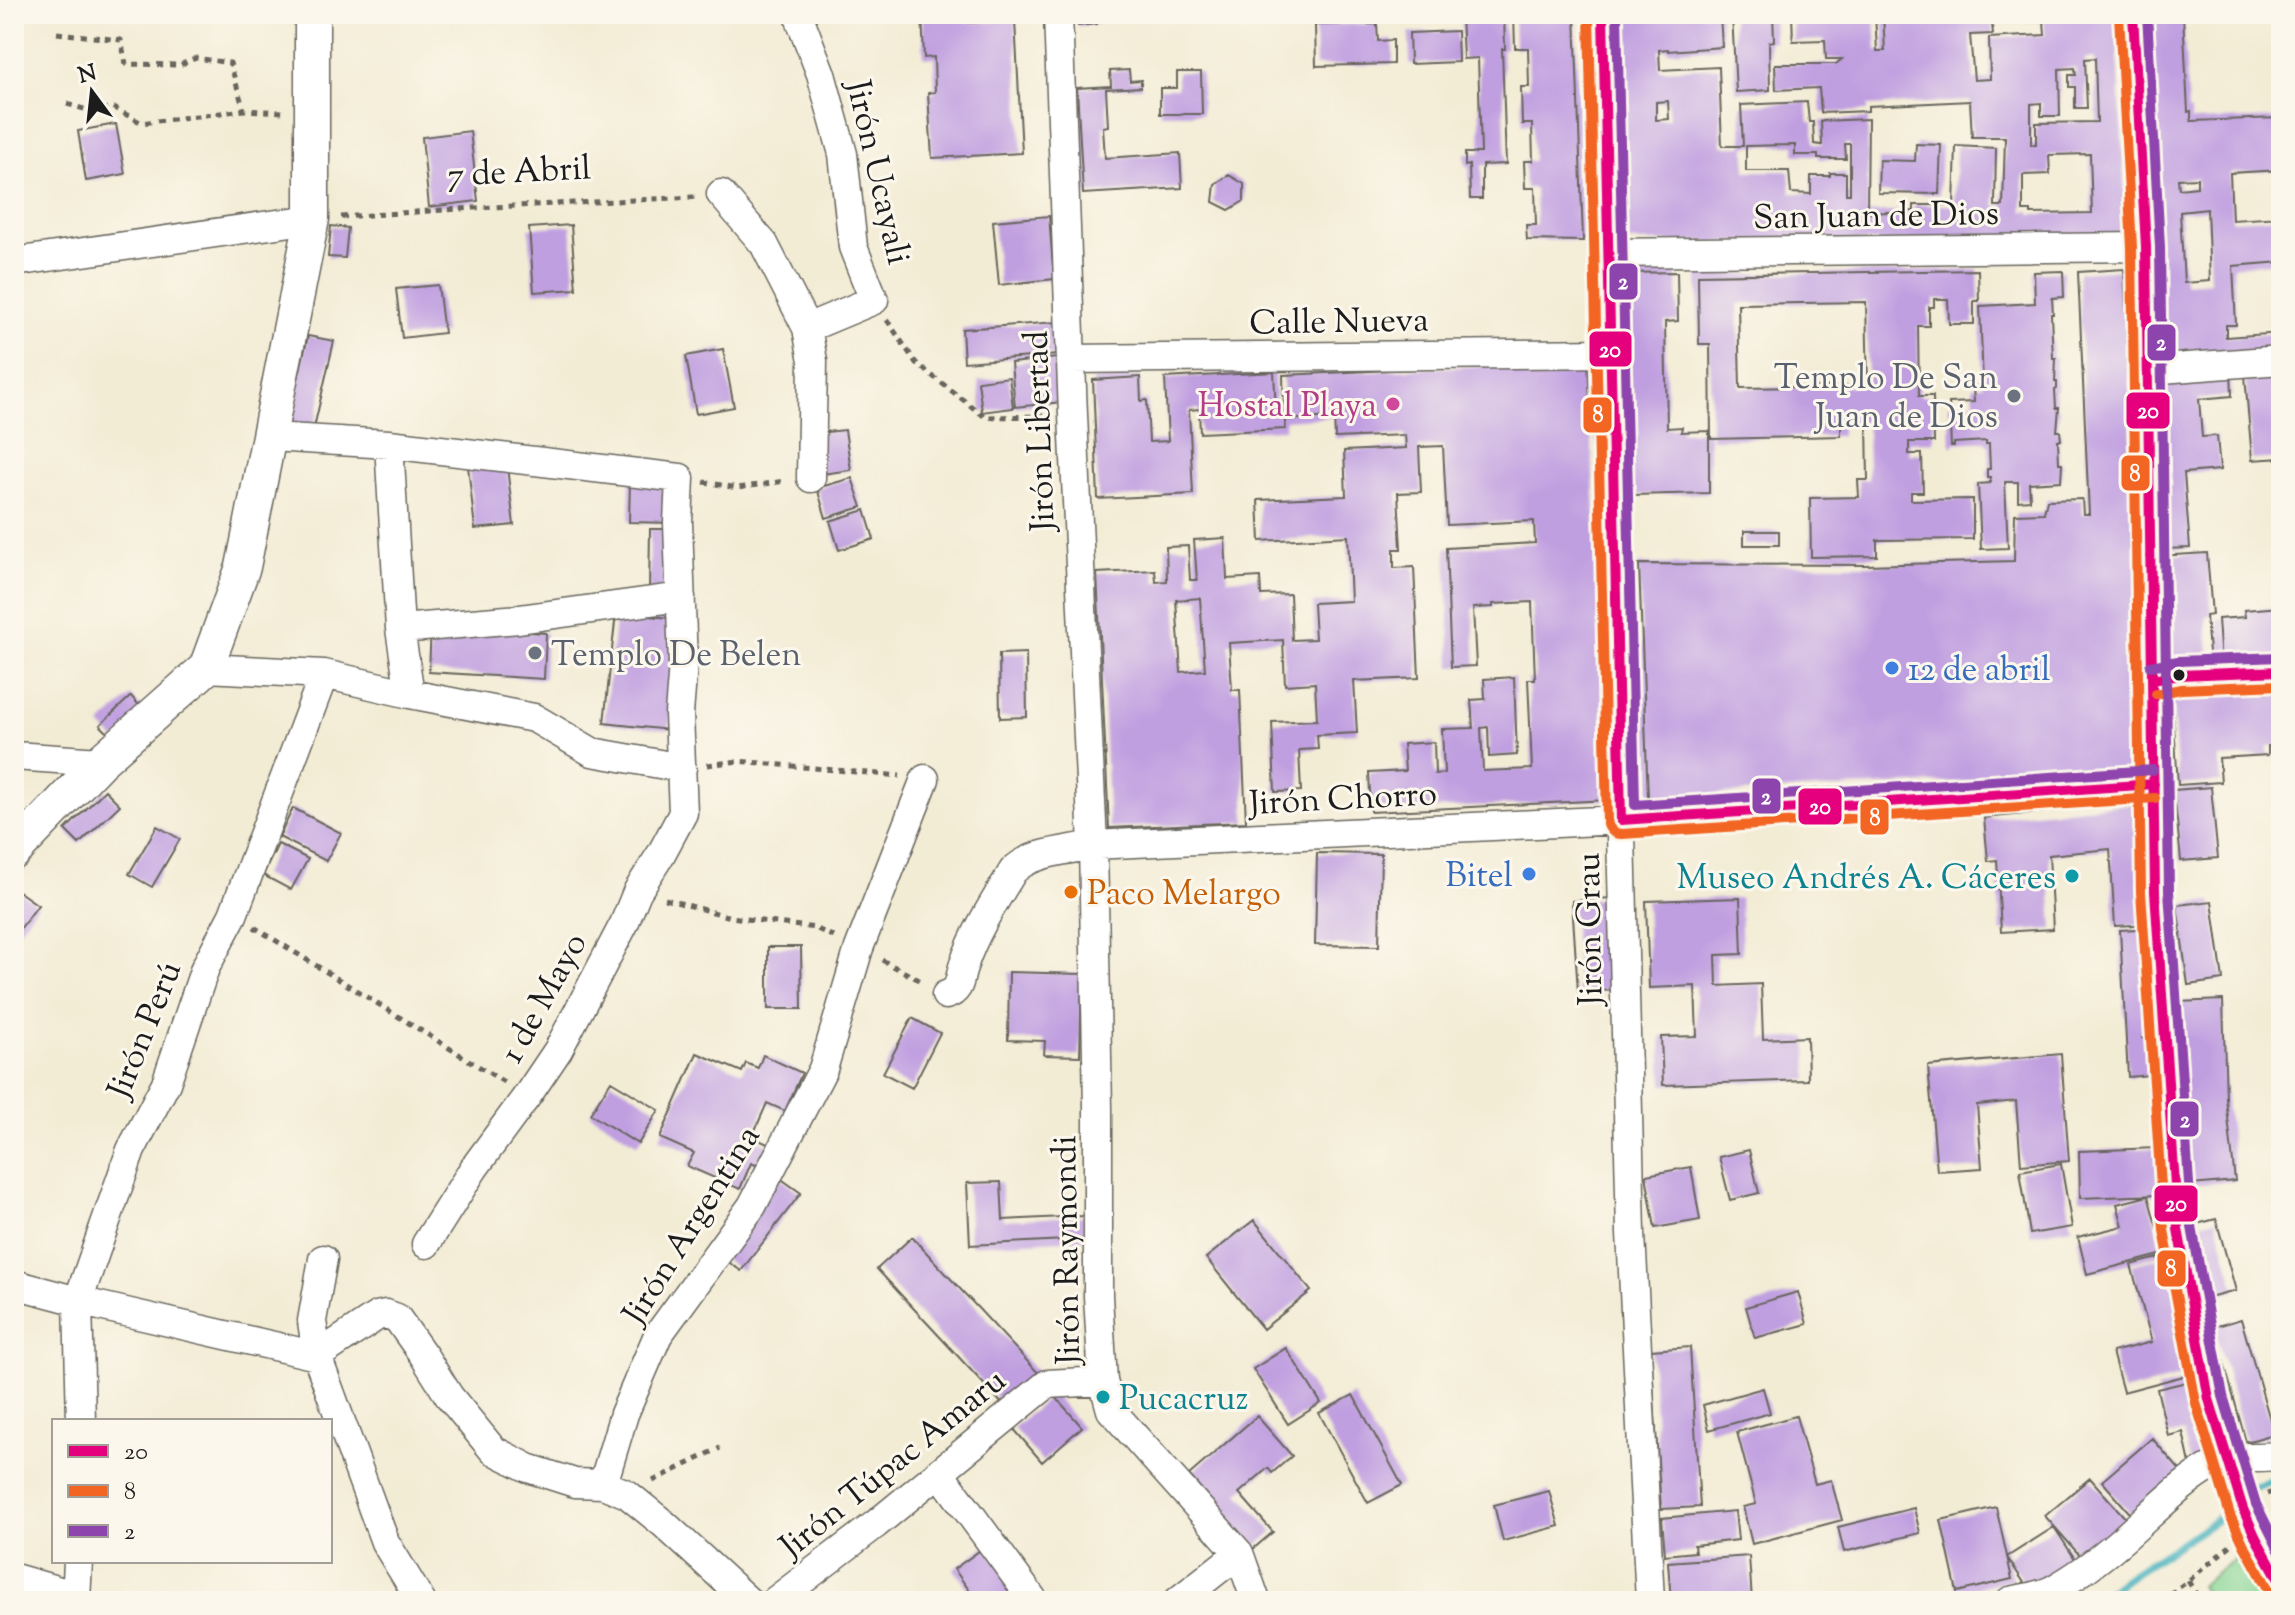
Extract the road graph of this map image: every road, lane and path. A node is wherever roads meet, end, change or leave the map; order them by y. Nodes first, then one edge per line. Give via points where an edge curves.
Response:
1 (312, 14) edge
2 (798, 14) edge
3 (1058, 14) edge
4 (1603, 14) edge
5 (2133, 14) edge
6 (57, 33) dead end
7 (67, 104) dead end
8 (244, 110) junction
9 (313, 113) junction
10 (721, 194) joint
11 (312, 219) junction
12 (2146, 247) junction
13 (1608, 253) junction
14 (14, 262) edge
15 (874, 300) junction
16 (807, 328) junction
17 (1609, 353) junction
18 (1071, 359) junction
19 (2281, 360) edge
20 (2148, 370) junction
21 (1073, 415) junction
22 (270, 437) junction
23 (389, 444) junction
24 (680, 478) junction
25 (811, 478) joint
26 (681, 597) junction
27 (400, 629) junction
28 (206, 668) junction
29 (2281, 671) edge
30 (324, 674) junction
31 (2153, 680) junction
32 (410, 694) junction
33 (14, 756) edge
34 (100, 762) junction
35 (682, 768) junction
36 (925, 779) joint
37 (2154, 784) junction
38 (1621, 820) junction
39 (1093, 845) junction
40 (14, 852) edge
41 (637, 892) junction
42 (233, 915) junction
43 (859, 948) junction
44 (946, 995) joint
45 (527, 1096) junction
46 (426, 1244) dead end
47 (323, 1259) dead end
48 (14, 1284) edge
49 (78, 1301) junction
50 (317, 1356) junction
51 (1103, 1381) junction
52 (81, 1419) edge
53 (720, 1448) dead end
54 (2281, 1455) edge
55 (2229, 1462) junction
56 (940, 1473) junction
57 (615, 1489) junction
58 (2242, 1505) junction
59 (1239, 1553) junction
60 (78, 1563) edge
61 (14, 1578) edge
62 (2188, 1581) junction
63 (2281, 1583) edge
64 (76, 1598) edge
65 (421, 1601) edge
66 (748, 1601) edge
67 (775, 1601) edge
68 (1034, 1601) edge
69 (1178, 1601) edge
70 (1256, 1601) edge
71 (1650, 1601) edge
72 (2010, 1601) edge
73 (2160, 1601) edge
74 (2201, 1601) edge

1 - 9 street
2 - 15 street, Jirón Ucayali via 843,154 853,247
3 - 18 street, Jirón Libertad
4 - 13 street, Jirón Grau
5 - 12 street
6 - 8 path via 121,40 126,64 180,65 196,58 230,63
7 - 8 path via 94,112 112,107 142,123
8 - 9 path
9 - 11 street
10 - 11 path, 7 de Abril
10 - 16 street via 764,244
11 - 14 street
11 - 22 street
12 - 13 street, San Juan de Dios
12 - 20 street
13 - 17 street, Jirón Grau
15 - 16 street, Jirón Ucayali
15 - 21 path, Jirón Ucayali via 916,363 985,417
16 - 25 street via 813,361
17 - 18 street, Calle Nueva
17 - 38 street, Jirón Grau
18 - 21 street, Jirón Libertad
19 - 20 street
20 - 31 street
21 - 39 street, Jirón Libertad
22 - 23 street
22 - 28 street via 243,567
23 - 24 street
23 - 27 street
24 - 25 path via 738,488
24 - 26 street, 1 de Mayo
26 - 27 street
26 - 35 street, 1 de Mayo
27 - 32 street
28 - 30 street
28 - 34 street
29 - 31 street
30 - 32 street
30 - 42 street, Jirón Perú
31 - 37 street
32 - 35 street via 534,718 592,752
33 - 34 street
34 - 40 street
35 - 36 path via 738,761
35 - 41 street, 1 de Mayo via 683,813
36 - 43 street, Jirón Argentina
37 - 38 street, Jirón Chorro
37 - 55 street via 2155,892 2178,1229 2209,1399
38 - 39 street, Jirón Chorro
38 - 71 street, Jirón Grau via 1631,1233
39 - 44 street, Jirón Chorro via 1030,859 1013,871 975,936 958,988
39 - 51 street, Jirón Raymondi
41 - 43 path via 731,917 815,928
41 - 45 street, 1 de Mayo via 580,1010
42 - 45 path
42 - 49 street, Jirón Perú via 205,968 166,1083 131,1150
43 - 44 path
43 - 57 street, Jirón Argentina via 823,1069 752,1206 658,1335 624,1414
45 - 46 street, 1 de Mayo
47 - 50 street via 312,1321
48 - 49 street
49 - 50 street
49 - 52 street, Jirón Perú
50 - 57 street via 377,1316 397,1318 493,1450 528,1468
50 - 65 street via 385,1542
51 - 56 street, Jirón Túpac Amaru via 1047,1384
51 - 59 street, Jirón Raymondi via 1111,1410
53 - 57 path
54 - 55 street
55 - 58 street
55 - 72 street via 2208,1469 2050,1591
56 - 67 street, Jirón Túpac Amaru
56 - 68 street
57 - 66 street via 664,1524
58 - 62 path via 2231,1545
58 - 63 street
59 - 69 street
59 - 70 street, Jirón Raymondi
60 - 64 street
61 - 64 street
62 - 73 path
62 - 74 path

